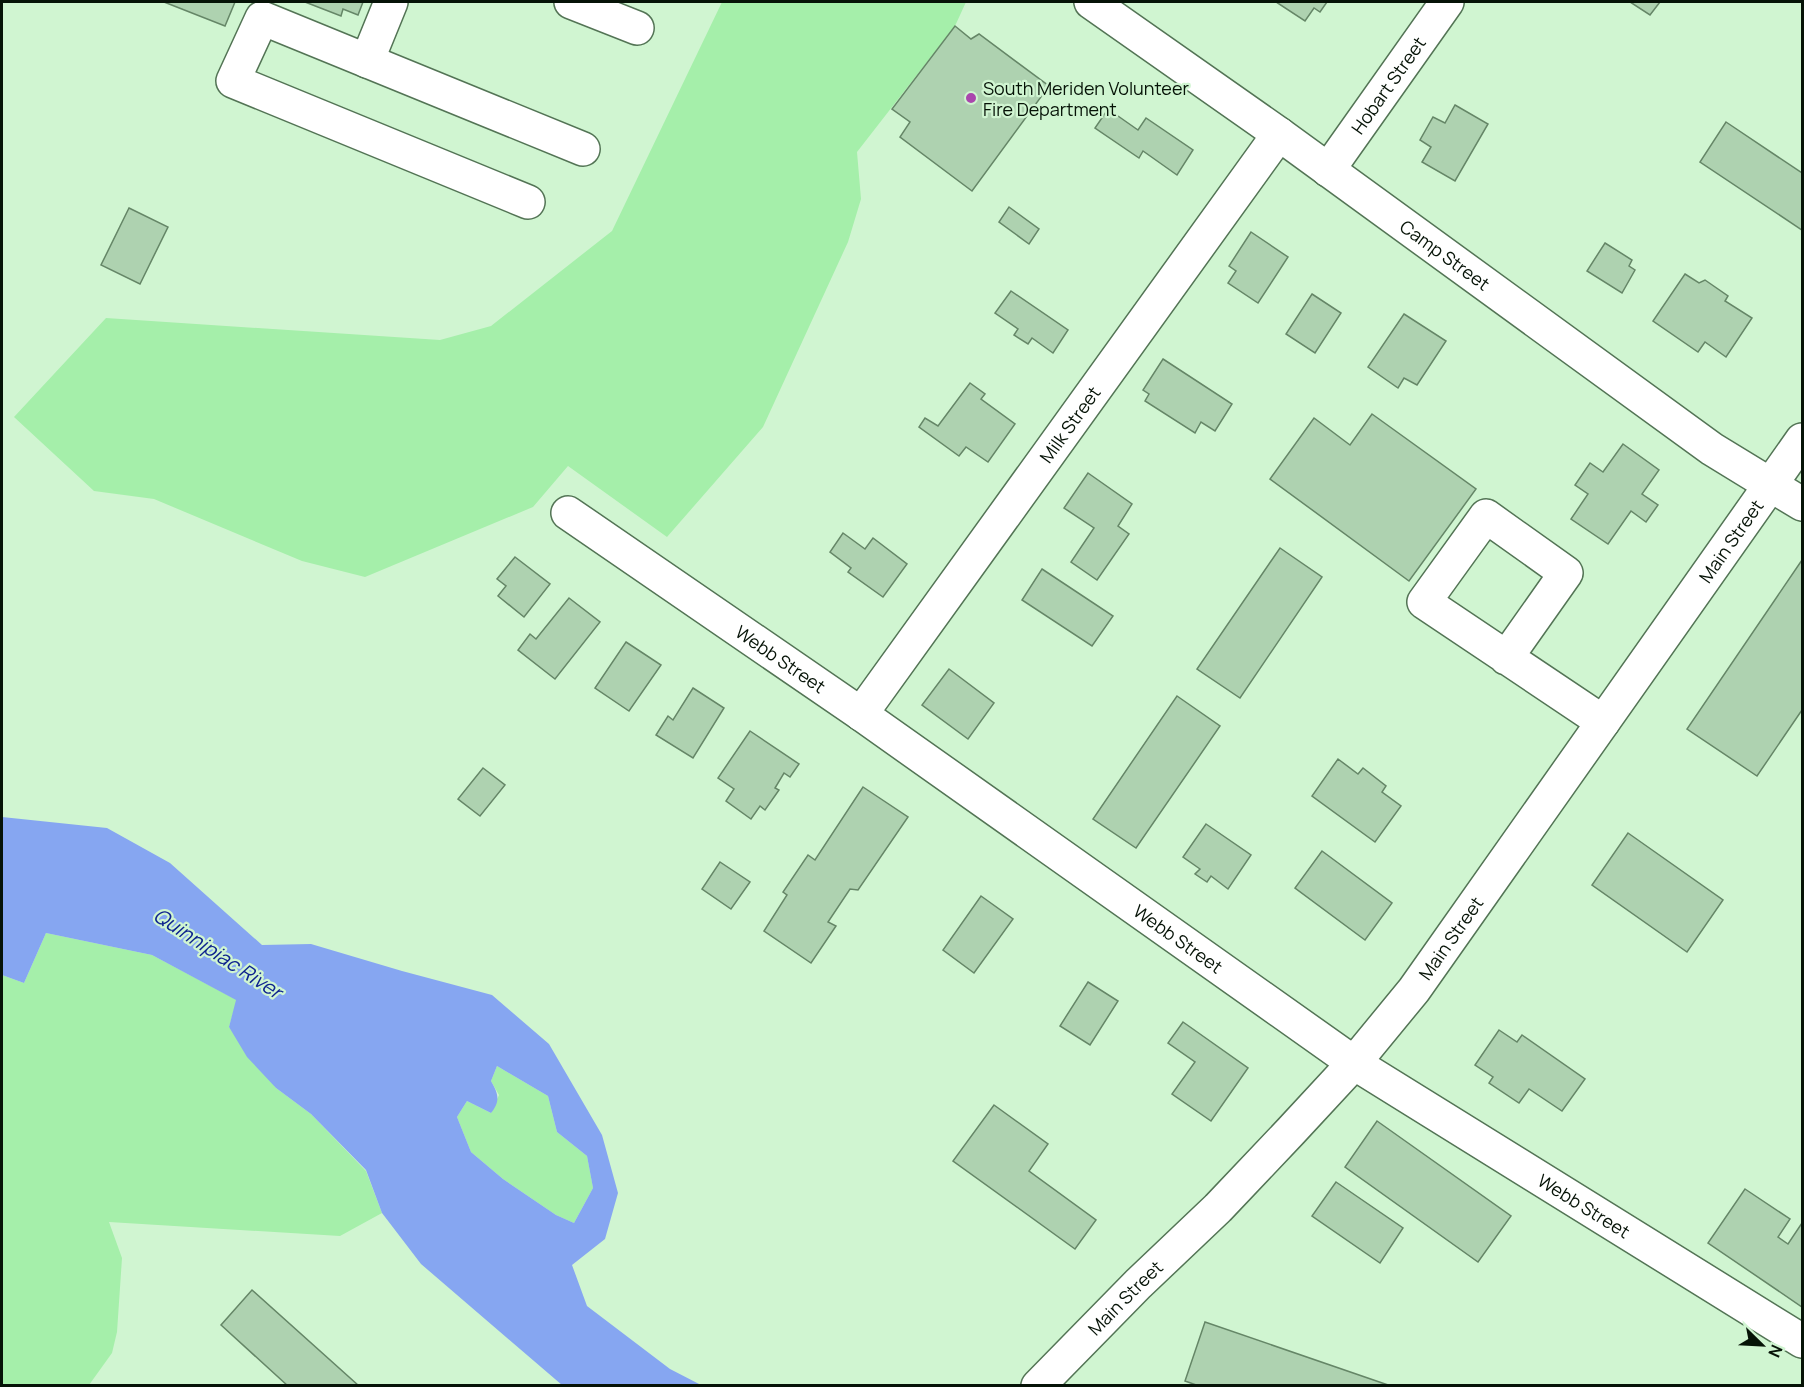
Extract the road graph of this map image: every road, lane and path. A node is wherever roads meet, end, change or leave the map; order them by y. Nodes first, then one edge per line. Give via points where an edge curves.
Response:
1 (391, 2) edge
2 (572, 2) edge
3 (1091, 2) edge
4 (1447, 2) edge
5 (637, 28) dead end
6 (368, 61) junction
7 (1279, 134) junction
8 (583, 149) dead end
9 (1328, 170) junction
10 (528, 202) dead end
11 (1803, 440) edge
12 (1772, 484) junction
13 (1803, 504) edge
14 (568, 513) dead end
15 (1506, 658) dead end
16 (861, 714) junction
17 (1604, 722) junction
18 (1354, 1063) junction
19 (1803, 1341) edge
20 (1038, 1386) edge

1 - 6 street
2 - 5 street
3 - 7 street, Camp Street
4 - 9 street, Hobart Street
6 - 8 street
6 - 10 street via 262,18 233,81
7 - 9 street, Camp Street
7 - 16 street, Milk Street
9 - 12 street, Camp Street via 1712,449
11 - 12 street, Main Street
12 - 13 street, Camp Street
12 - 17 street, Main Street
14 - 16 street, Webb Street
15 - 17 street
16 - 18 street, Webb Street
17 - 18 street, Main Street via 1414,990
18 - 19 street, Webb Street
18 - 20 street, Main Street via 1226,1199

